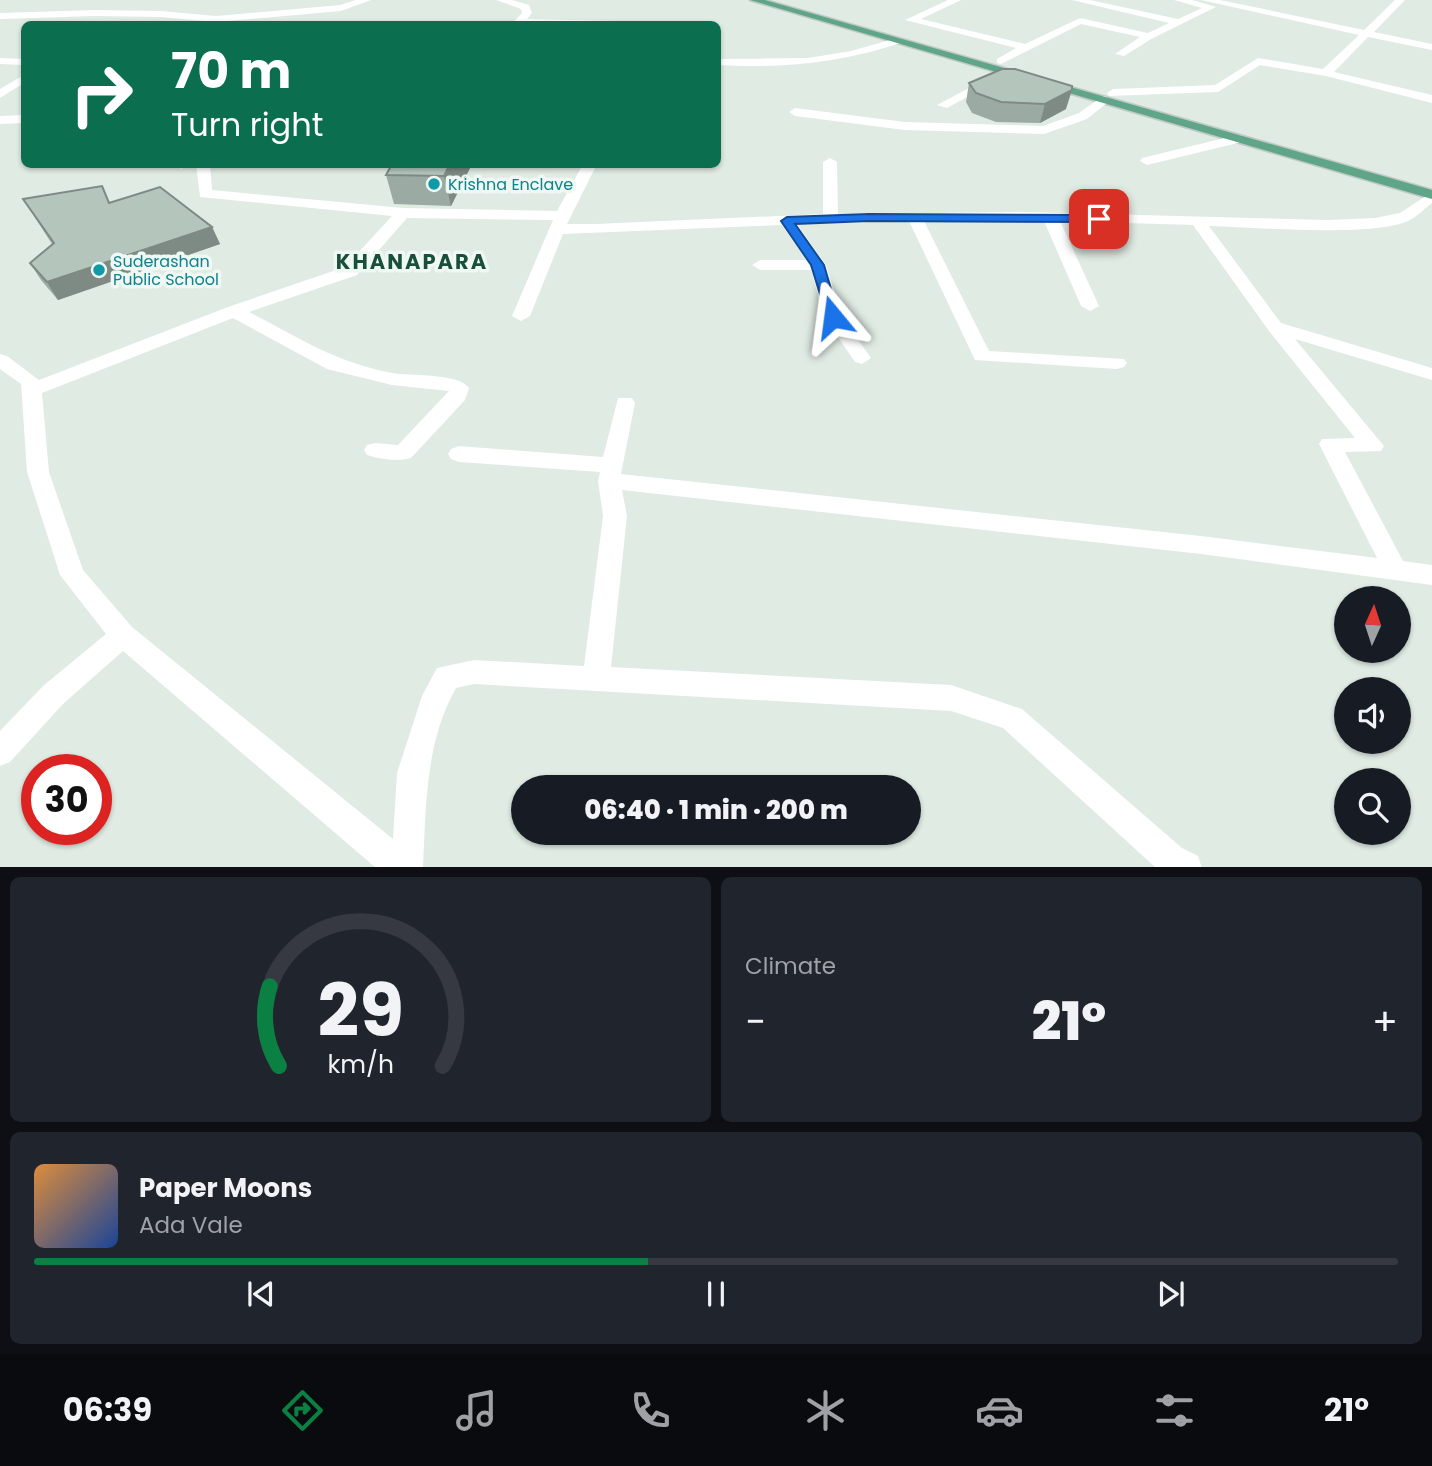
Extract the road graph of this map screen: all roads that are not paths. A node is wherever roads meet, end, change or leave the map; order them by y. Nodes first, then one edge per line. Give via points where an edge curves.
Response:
1 (84, 0) edge
2 (366, 0) edge
3 (501, 0) edge
4 (755, 0) edge
5 (784, 0) edge
6 (1077, 0) edge
7 (1179, 0) edge
8 (1206, 0) edge
9 (1400, 0) edge
10 (949, 1) edge
11 (65, 14) junction
12 (0, 16) edge
13 (216, 19) junction
14 (912, 20) junction
15 (211, 21) edge
16 (520, 21) edge
17 (1179, 22) junction
18 (889, 30) junction
19 (1366, 34) junction
20 (1149, 36) junction
21 (897, 41) junction
22 (1026, 47) junction
23 (1432, 47) edge
24 (1121, 54) dead end
25 (0, 61) edge
26 (1002, 61) junction
27 (21, 62) edge
28 (721, 62) edge
29 (1012, 69) junction
30 (1326, 73) junction
31 (21, 80) edge
32 (0, 94) edge
33 (1108, 97) junction
34 (1432, 99) edge
35 (943, 104) dead end
36 (795, 112) dead end
37 (21, 119) edge
38 (0, 120) edge
39 (1237, 139) junction
40 (1147, 161) dead end
41 (830, 162) dead end
42 (203, 168) edge
43 (588, 168) edge
44 (1432, 182) edge
45 (1432, 196) edge
46 (403, 213) junction
47 (915, 217) junction
48 (1050, 217) junction
49 (831, 218) junction
50 (787, 221) junction
51 (1198, 222) junction
52 (561, 223) junction
53 (760, 265) dead end
54 (818, 265) junction
55 (1090, 306) dead end
56 (234, 311) junction
57 (521, 316) dead end
58 (1275, 327) junction
59 (862, 358) dead end
60 (0, 359) edge
61 (1117, 363) dead end
62 (1432, 374) edge
63 (31, 390) junction
64 (625, 403) dead end
65 (375, 450) dead end
66 (459, 454) dead end
67 (611, 473) junction
68 (1396, 571) junction
69 (1432, 575) edge
70 (123, 635) junction
71 (596, 679) junction
72 (0, 752) edge
73 (404, 867) edge
74 (1186, 867) edge

1 - 11 street
2 - 13 street via 341,8
3 - 16 street via 526,8
4 - 21 main road
5 - 18 main road
6 - 17 street
7 - 17 street via 1211,7
8 - 19 street
9 - 19 street
10 - 14 street
11 - 12 street
11 - 13 street
13 - 15 street
14 - 18 street
14 - 22 street
17 - 20 street
18 - 26 main road
19 - 23 street
19 - 30 street
20 - 22 street via 1080,21
20 - 24 street
21 - 28 street via 831,61
21 - 29 main road
22 - 26 street
25 - 27 street
26 - 29 main road
29 - 33 main road
29 - 35 street
30 - 33 street via 1258,61 1218,88
30 - 34 street
31 - 32 street
33 - 36 street via 1083,116 1044,130 905,126
33 - 39 main road
33 - 44 main road
37 - 38 street
39 - 40 street
39 - 45 main road
41 - 49 street
42 - 46 street via 205,194
43 - 52 street
45 - 51 street via 1405,217 1375,223
46 - 52 street
46 - 56 street via 351,271
47 - 48 street
47 - 49 street
47 - 61 street via 982,356
48 - 51 street
48 - 55 street
49 - 50 street
50 - 52 street via 634,229
50 - 54 street
51 - 58 street
52 - 57 street
53 - 54 street
54 - 59 street via 833,317
56 - 63 street
56 - 65 street via 334,365 459,388 458,395 403,453
58 - 62 street
58 - 68 street via 1373,446 1331,444
60 - 63 street via 31,382
63 - 70 street via 38,472 72,575
64 - 67 street
66 - 67 street
67 - 68 street
67 - 71 street via 615,516
68 - 69 street
70 - 72 street via 53,695
70 - 73 street
71 - 73 street via 474,672 447,677 436,696 412,773
71 - 74 street via 951,698 1012,718 1171,859

